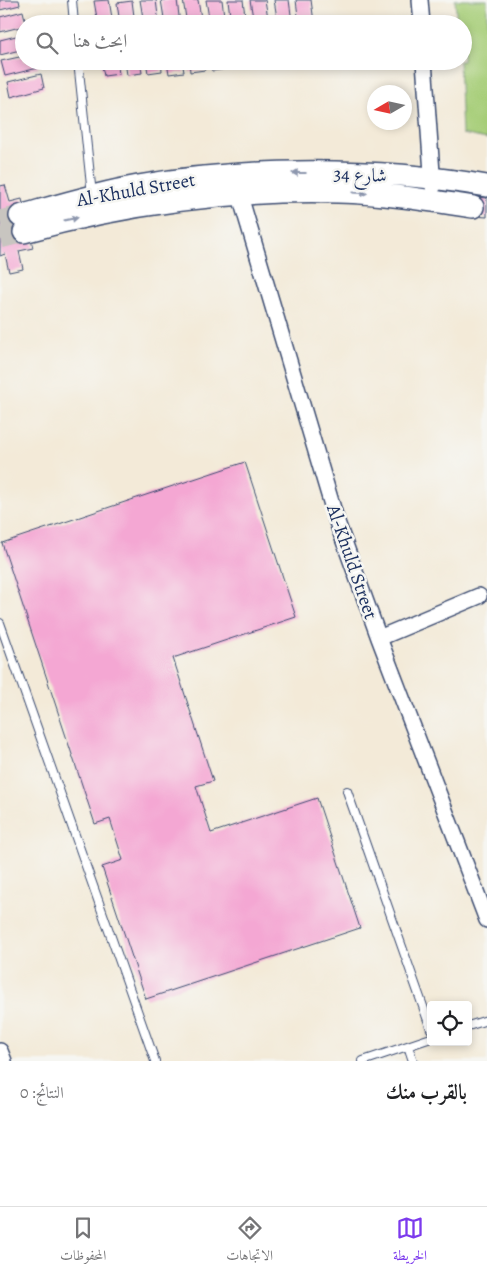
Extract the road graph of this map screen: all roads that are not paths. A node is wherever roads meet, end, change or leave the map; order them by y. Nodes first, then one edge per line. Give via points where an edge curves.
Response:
1 (72, 0) edge
2 (420, 0) edge
3 (73, 15) edge
4 (421, 15) edge
5 (79, 70) edge
6 (425, 70) edge
7 (233, 176) junction
8 (432, 178) junction
9 (487, 186) edge
10 (242, 196) junction
11 (434, 201) junction
12 (93, 205) junction
13 (473, 207) dead end
14 (22, 224) tunnel mouth
15 (478, 596) dead end
16 (0, 623) edge
17 (379, 638) junction
18 (348, 790) dead end
19 (487, 920) edge
20 (427, 1017) edge
21 (487, 1020) edge
22 (472, 1025) edge
23 (427, 1039) edge
24 (408, 1046) junction
25 (0, 1051) edge
26 (4, 1061) edge
27 (154, 1061) edge
28 (363, 1061) edge
29 (413, 1061) edge

1 - 3 lane
2 - 4 street
5 - 12 lane
6 - 8 street
8 -> 7 main road, شارع 34 via 331,173
7 - 10 street, Al-Khuld Street
7 - 12 main road, Al-Khuld Street via 147,185
8 - 9 main road, شارع 34
8 - 11 street
10 -> 11 main road, شارع 34 via 338,192
10 - 12 main road, Al-Khuld Street via 152,205
10 - 17 street, Al-Khuld Street via 337,522
11 - 13 main road, شارع 34
12 - 14 main road, Al-Khuld Street
15 - 17 street
16 - 27 lane
17 - 19 street, Al-Khuld Street
18 - 20 lane
21 - 22 lane
23 - 24 lane
24 - 28 lane
24 - 29 lane
25 - 26 street

